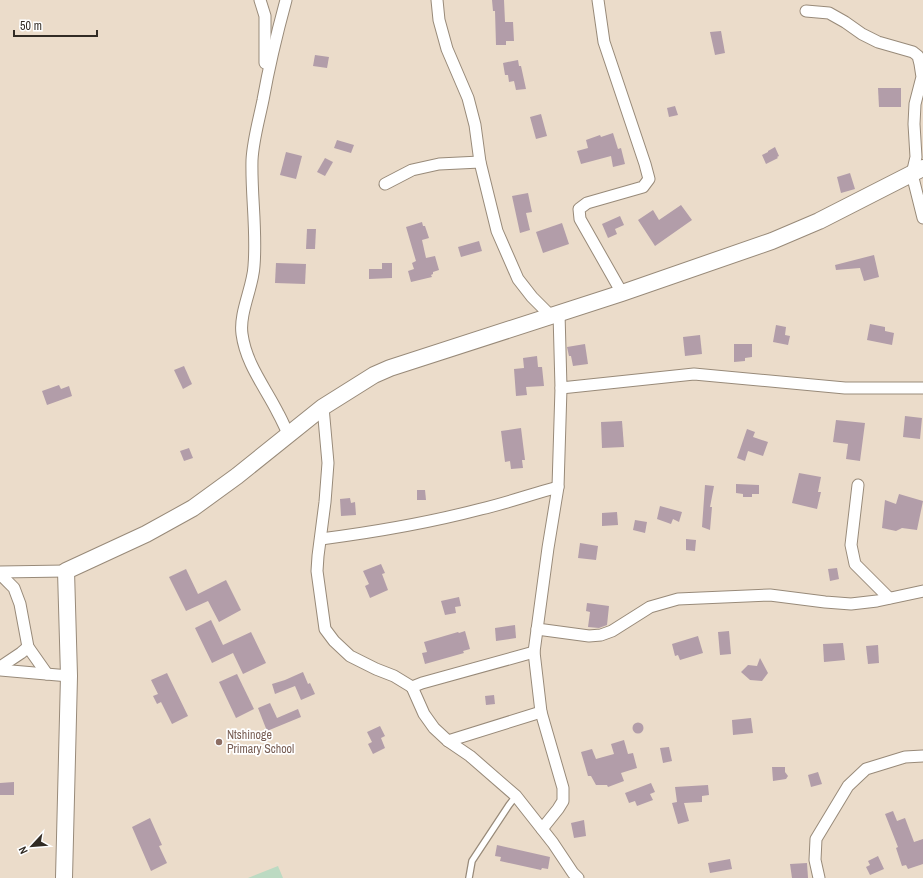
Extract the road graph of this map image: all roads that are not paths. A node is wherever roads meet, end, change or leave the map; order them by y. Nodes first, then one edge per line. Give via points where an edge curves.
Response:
1 (260, 0) edge
2 (286, 0) edge
3 (437, 0) edge
4 (598, 0) edge
5 (806, 11) dead end
6 (265, 86) junction
7 (480, 162) junction
8 (918, 171) edge
9 (385, 184) dead end
10 (923, 218) edge
11 (622, 293) junction
12 (555, 314) junction
13 (561, 388) junction
14 (923, 388) edge
15 (323, 407) junction
16 (289, 435) junction
17 (858, 485) dead end
18 (558, 487) junction
19 (321, 538) junction
20 (66, 571) junction
21 (0, 573) edge
22 (923, 591) edge
23 (890, 598) junction
24 (537, 629) junction
25 (28, 647) junction
26 (534, 652) junction
27 (0, 669) edge
28 (47, 674) junction
29 (68, 676) junction
30 (412, 687) junction
31 (541, 712) junction
32 (448, 741) junction
33 (923, 756) edge
34 (516, 796) junction
35 (542, 829) junction
36 (64, 878) edge
37 (469, 878) edge
38 (578, 878) edge
39 (819, 878) edge

1 - 6 street via 265,16
2 - 6 street
3 - 7 street via 439,20 447,49 468,98 476,125
4 - 11 street via 604,42 648,179 643,187 587,204 579,210 580,219
5 - 8 street via 829,13 878,42 913,52 918,56 922,77 914,124
6 - 16 street via 252,158 256,244 242,332 249,358
7 - 9 street via 438,164 412,170
7 - 12 street via 496,231 518,279 527,291
8 - 10 street
8 - 11 street via 820,221 772,241
11 - 12 street
12 - 13 street
12 - 15 street via 390,368
13 - 14 street via 694,374 845,388
13 - 18 street
15 - 16 street
15 - 19 street via 328,463
16 - 20 street via 193,508 146,534
17 - 23 street via 851,545 855,564
18 - 19 street via 427,522 382,531
18 - 24 street
19 - 30 street via 317,571 325,629 334,642 350,656
20 - 21 street
20 - 29 street
21 - 25 street via 14,588 20,604
22 - 23 street
23 - 24 street via 851,604 770,595 678,599 650,606 612,631 601,634 589,636
24 - 26 street
25 - 27 street
25 - 28 street
26 - 30 street
26 - 31 street
27 - 28 street
28 - 29 street
29 - 36 street
30 - 32 street via 424,714
31 - 32 street
31 - 35 street via 563,788 563,801
32 - 34 street via 470,756
33 - 39 street via 905,757 866,769 848,786 816,839 815,860
34 - 35 street
34 - 37 lane via 472,862
35 - 38 street

